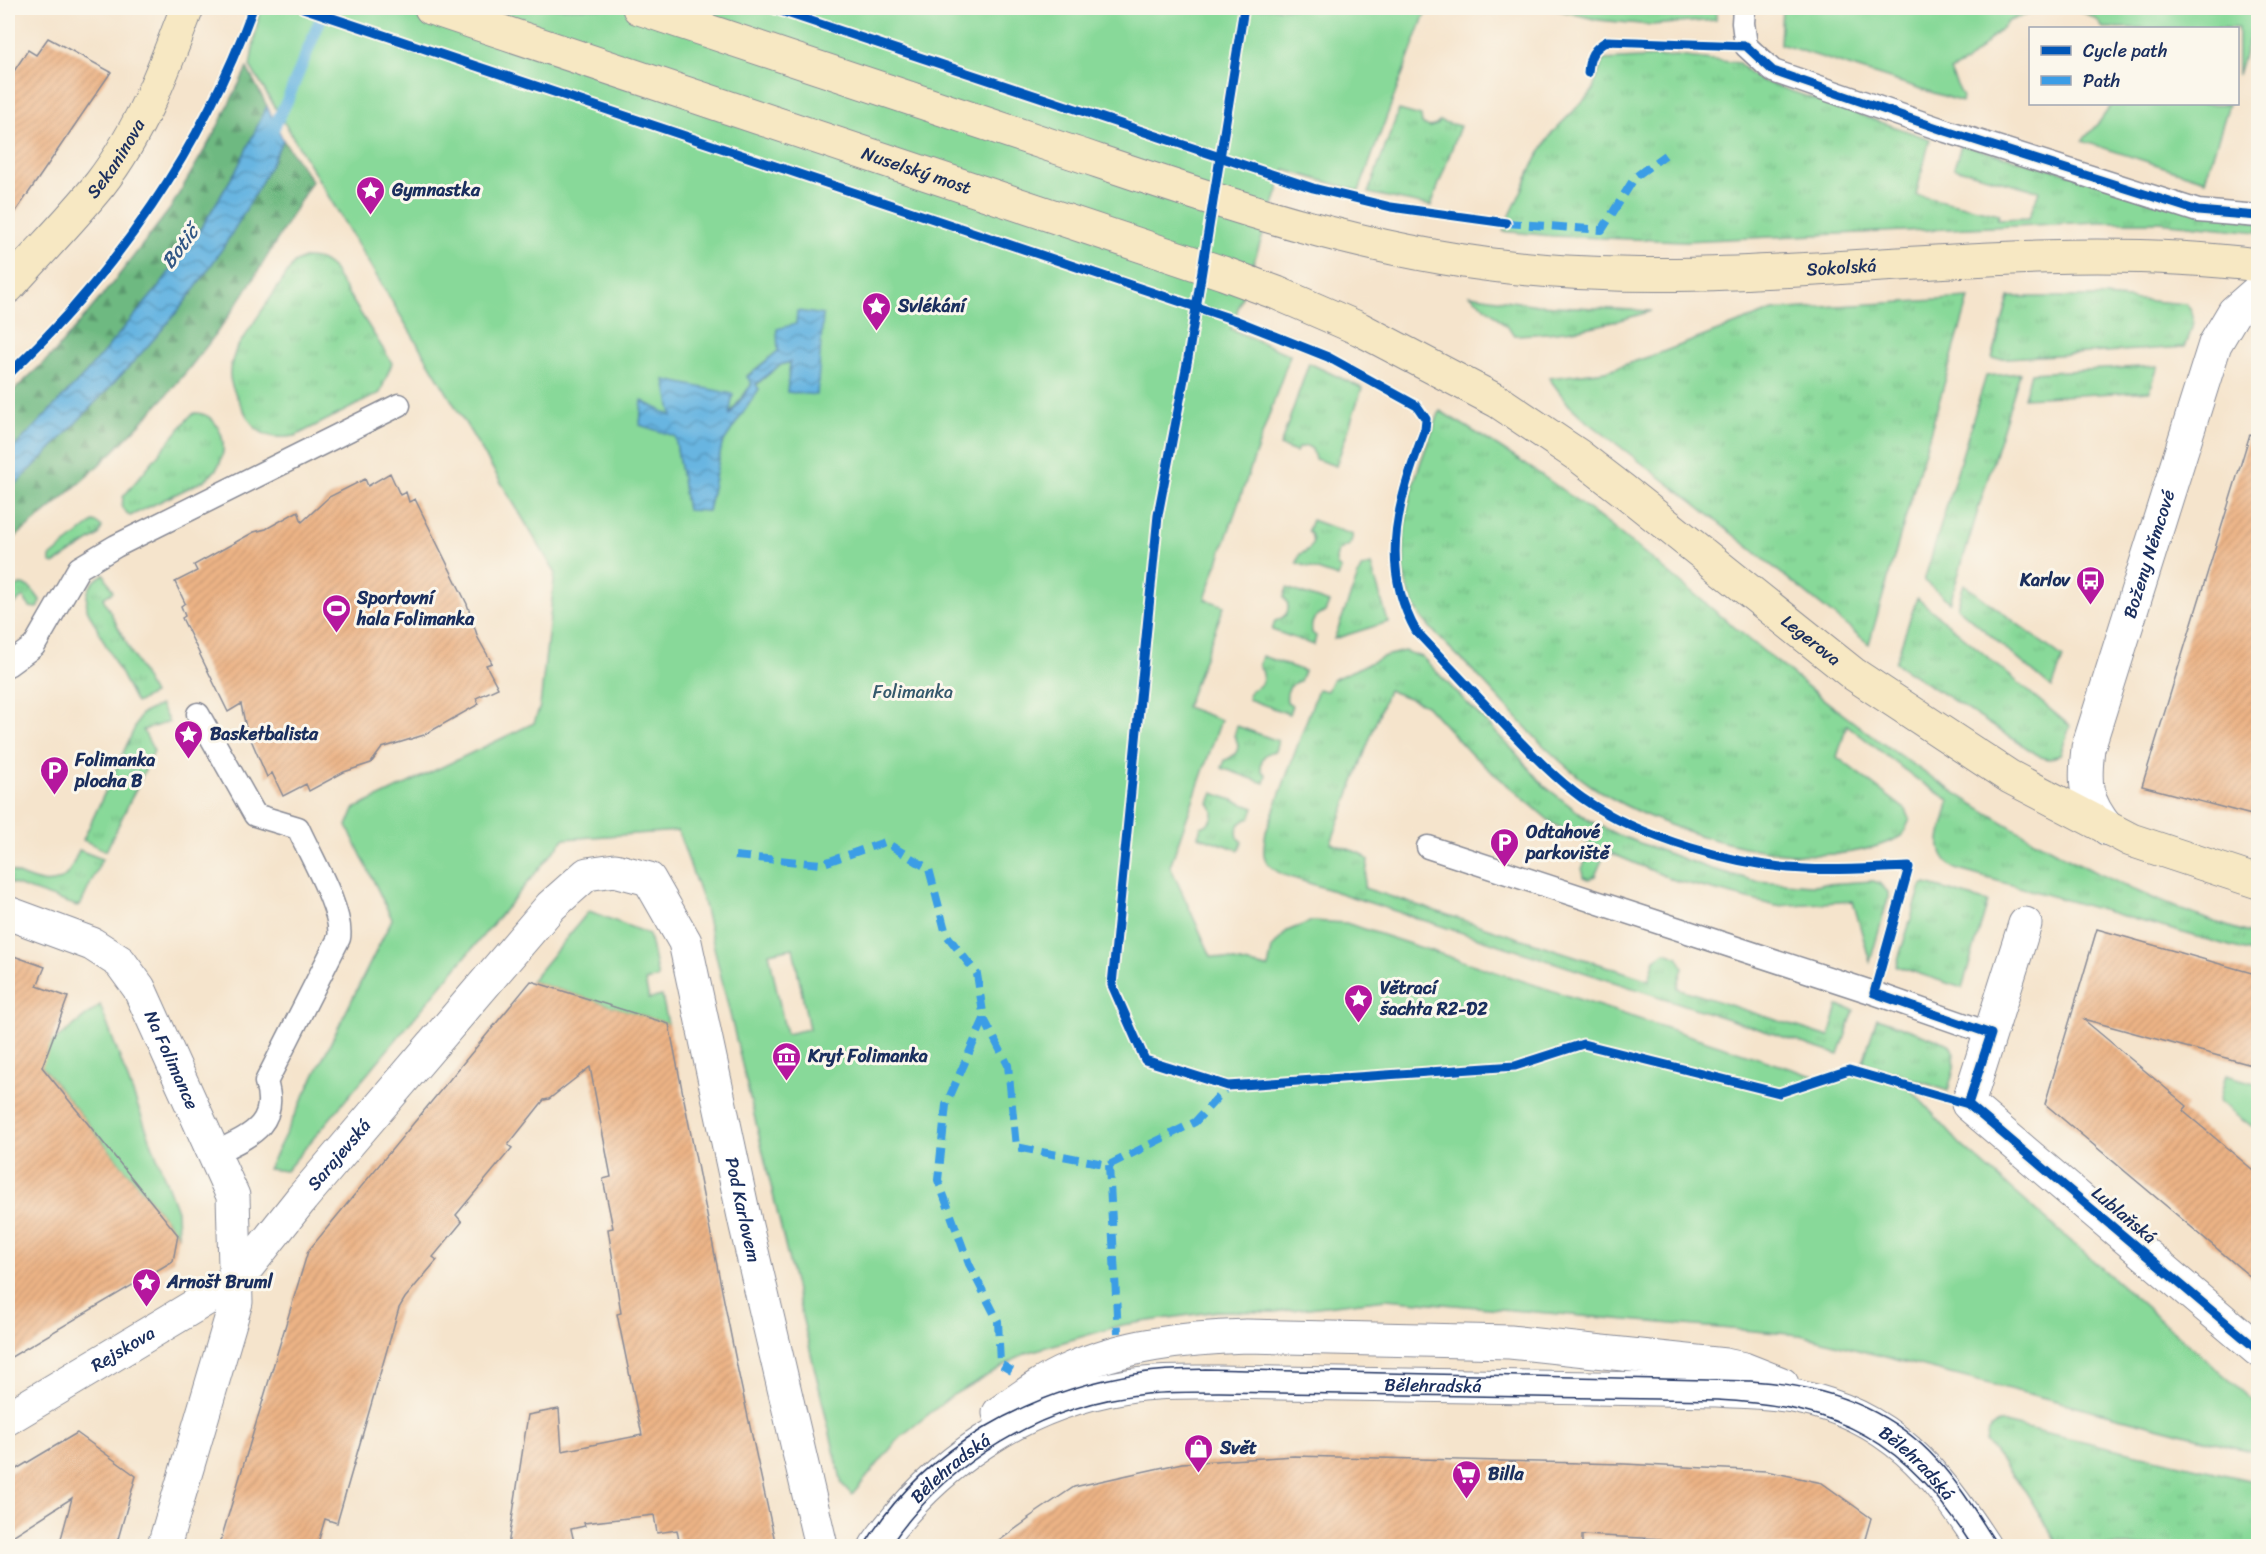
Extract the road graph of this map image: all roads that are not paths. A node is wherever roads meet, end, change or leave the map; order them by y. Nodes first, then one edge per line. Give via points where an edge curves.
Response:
1 (187, 8) edge
2 (431, 8) edge
3 (639, 8) edge
4 (1744, 8) edge
5 (2259, 216) edge
6 (2259, 265) edge
7 (8, 287) edge
8 (2259, 291) edge
9 (1395, 346) joint
10 (399, 405) dead end
11 (8, 665) edge
12 (198, 714) dead end
13 (2108, 829) junction
14 (1428, 847) dead end
15 (649, 879) joint
16 (2259, 882) edge
17 (8, 913) edge
18 (2025, 924) dead end
19 (1991, 1034) junction
20 (213, 1154) junction
21 (236, 1281) junction
22 (2259, 1350) edge
23 (1855, 1416) junction
24 (8, 1418) edge
25 (925, 1487) junction
26 (164, 1546) edge
27 (820, 1546) edge
28 (876, 1546) edge
29 (1984, 1546) edge

1 - 7 main road, Sekaninova via 157,87 121,153 100,184
2 - 9 main road, Nuselský most via 1223,273
3 - 6 main road, Sokolská via 1244,210 1321,232 1424,254 1507,267 1603,274 1759,273 2105,255
4 - 5 lane via 1746,46 1773,71 2198,211
8 - 13 street, Boženy Němcové via 2234,312 2215,344 2088,747 2085,783 2089,800
9 - 13 main road, Legerova via 1499,402 1579,456 1816,645 1896,703 2010,777
10 - 11 lane via 116,546 80,568 33,646
12 - 20 lane via 255,815 298,828 340,929 339,938 266,1082 270,1106 261,1126
13 - 16 main road, Legerova via 2164,852
14 - 19 lane
15 - 21 street, Sarajevská via 615,870 587,874 551,906
15 - 27 street, Pod Karlovem via 685,942
17 - 20 street, Na Folimance via 92,944 120,962 139,988
18 - 19 street
19 - 22 street, Lublaňská via 1968,1104
20 - 21 street, Na Folimance via 233,1196
21 - 24 street, Rejskova
21 - 26 street via 236,1302
23 - 25 street, Bělehradská via 1797,1397 1717,1390 1148,1383 1083,1396 1012,1424 968,1451
23 - 25 street via 1796,1389 1725,1365 1510,1342 1210,1337 1099,1358 1065,1371 999,1413
23 - 29 street, Bělehradská via 1880,1429 1933,1474
25 - 28 street, Bělehradská

